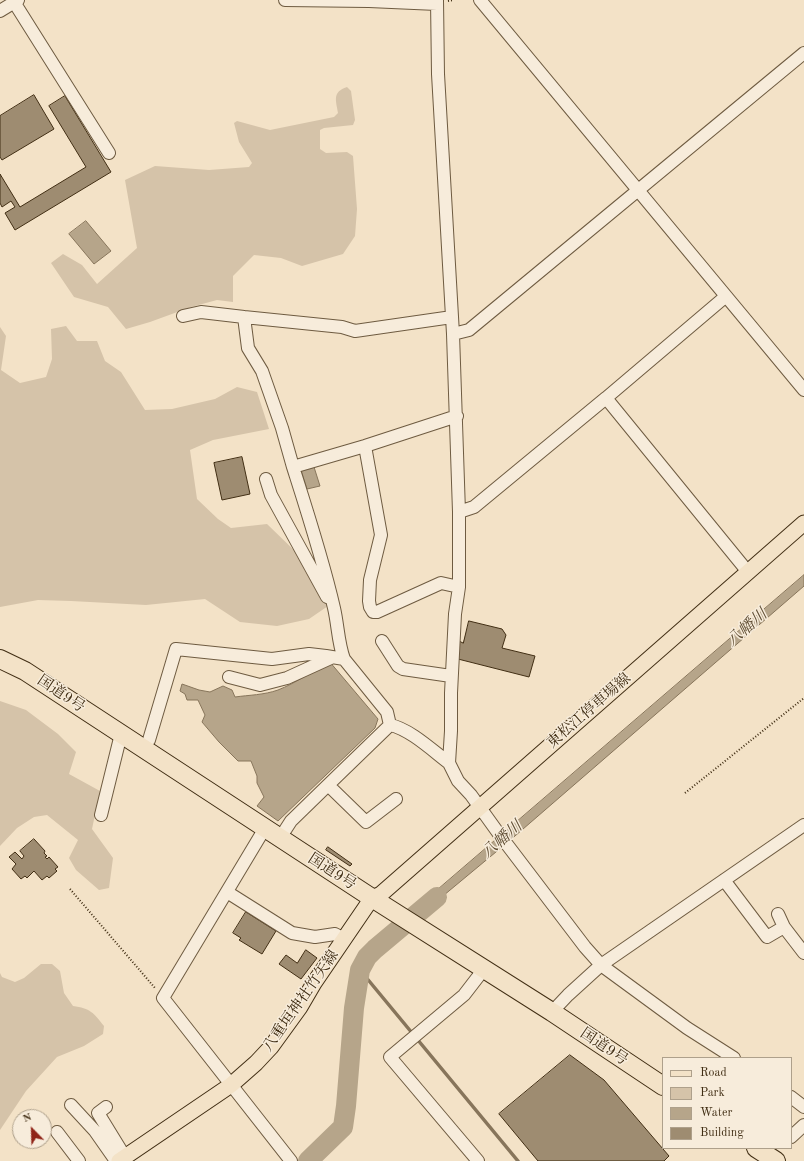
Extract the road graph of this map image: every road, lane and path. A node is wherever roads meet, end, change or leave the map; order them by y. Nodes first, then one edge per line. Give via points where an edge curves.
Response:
1 (285, 0) edge
2 (480, 0) edge
3 (16, 1) edge
4 (437, 2) edge
5 (0, 11) edge
6 (804, 53) edge
7 (109, 153) dead end
8 (638, 191) junction
9 (725, 297) junction
10 (183, 316) dead end
11 (244, 317) junction
12 (452, 317) junction
13 (453, 334) junction
14 (802, 384) edge
15 (606, 398) junction
16 (457, 416) junction
17 (365, 446) junction
18 (293, 467) junction
19 (266, 479) dead end
20 (459, 512) junction
21 (804, 522) edge
22 (748, 572) junction
23 (460, 587) junction
24 (334, 609) junction
25 (382, 640) dead end
26 (339, 658) junction
27 (0, 659) edge
28 (452, 676) junction
29 (229, 677) dead end
30 (804, 698) edge
31 (390, 725) junction
32 (121, 734) junction
33 (144, 749) junction
34 (449, 763) junction
35 (328, 785) junction
36 (685, 793) dead end
37 (396, 799) dead end
38 (479, 807) junction
39 (101, 815) dead end
40 (804, 825) edge
41 (272, 833) junction
42 (724, 880) junction
43 (70, 889) dead end
44 (227, 892) junction
45 (372, 898) junction
46 (778, 914) dead end
47 (784, 927) junction
48 (344, 939) junction
49 (804, 953) edge
50 (601, 965) junction
51 (484, 969) junction
52 (163, 998) junction
53 (552, 1012) junction
54 (732, 1057) edge
55 (230, 1085) junction
56 (662, 1085) edge
57 (792, 1098) edge
58 (71, 1104) dead end
59 (106, 1107) dead end
60 (804, 1107) edge
61 (804, 1125) edge
62 (57, 1132) dead end
63 (792, 1136) edge
64 (120, 1160) edge
65 (288, 1160) edge
66 (79, 1161) edge
67 (478, 1161) edge

1 - 4 street
2 - 8 street
3 - 5 street
3 - 7 street
4 - 12 street via 438,74
6 - 8 street
8 - 9 street
8 - 13 street via 469,330
9 - 14 street
9 - 15 street
10 - 11 street via 201,312
11 - 12 street via 342,327 355,332
11 - 18 street via 248,348 262,371
12 - 13 street
13 - 16 street
15 - 20 street via 474,507
15 - 22 street
16 - 17 street
16 - 20 street
17 - 18 street
17 - 23 street via 382,535 370,580 369,601 373,612 441,583
18 - 24 street via 316,539
19 - 24 street via 271,495
20 - 23 street
21 - 22 main road, 東松江停車場線
22 - 38 main road, 東松江停車場線
23 - 28 street via 455,614
24 - 26 street via 341,652
25 - 28 street via 398,666 403,669
26 - 29 street via 287,678 260,685
26 - 31 street via 386,712
26 - 33 street via 309,654 272,658 176,649 149,740
27 - 32 highway, 国道9号 via 25,671
28 - 34 street
30 - 36 path
31 - 34 street via 398,726
31 - 35 street
32 - 33 highway, 国道9号
32 - 39 street
33 - 41 highway, 国道9号
34 - 38 street via 454,775
35 - 37 street via 366,822
35 - 41 street via 291,821
38 - 45 main road, 東松江停車場線 via 381,894
38 - 50 street via 585,948
40 - 42 street
41 - 44 street
41 - 45 highway, 国道9号
42 - 47 street via 767,937
42 - 50 street
43 - 52 path
44 - 48 street via 292,933 315,937 335,934
44 - 52 street
45 - 48 main road, 八重垣神社竹矢線
45 - 51 highway, 国道9号
46 - 47 street
47 - 49 street
48 - 55 main road, 八重垣神社竹矢線 via 272,1047
50 - 53 street
50 - 54 street via 687,1028
51 - 53 highway, 国道9号
51 - 67 street via 464,995 390,1057
52 - 55 street
53 - 56 highway, 国道9号
55 - 64 main road, 八重垣神社竹矢線
55 - 65 street
57 - 60 street
58 - 64 street
59 - 64 street via 98,1113
61 - 63 street
62 - 66 street

